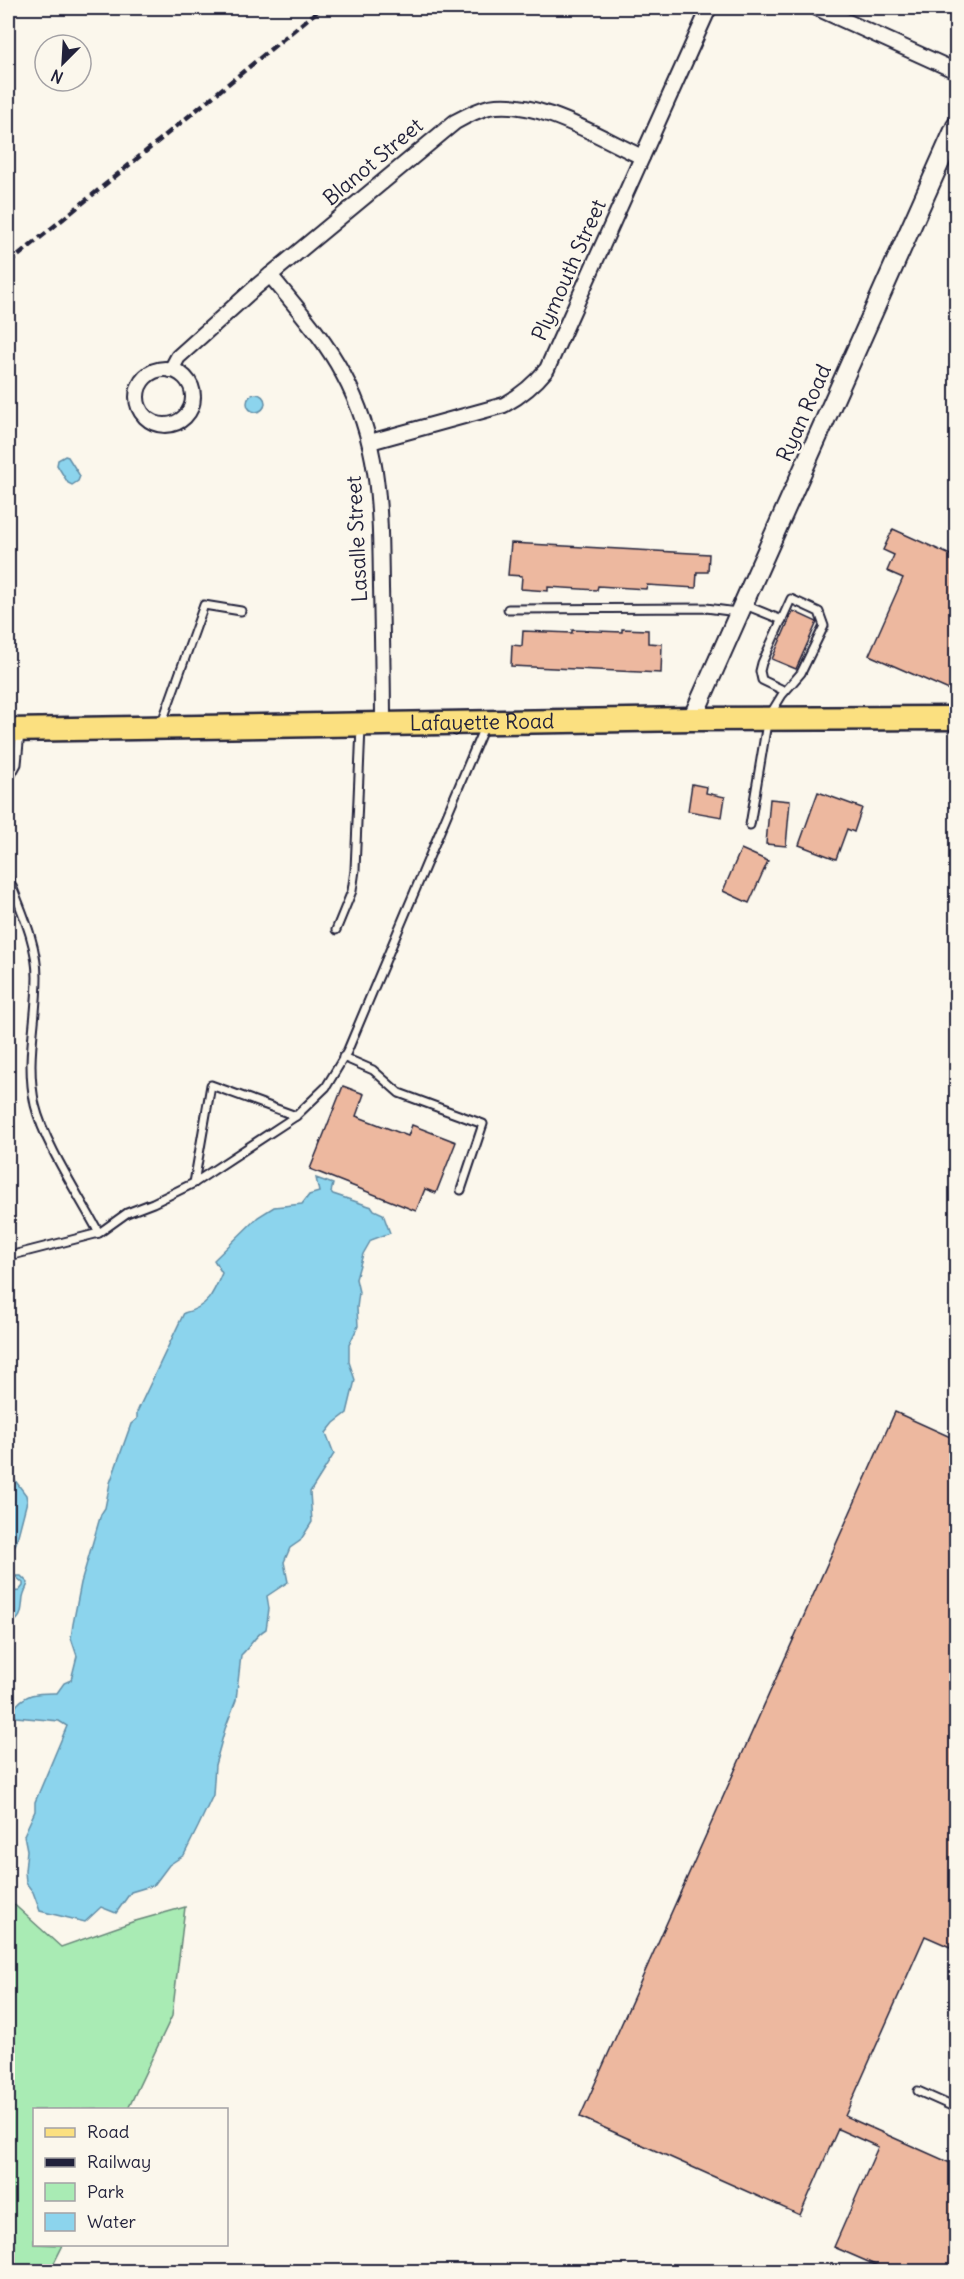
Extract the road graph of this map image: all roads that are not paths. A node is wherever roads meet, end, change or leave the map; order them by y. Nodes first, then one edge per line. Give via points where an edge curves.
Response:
1 (709, 8) edge
2 (817, 8) edge
3 (957, 71) edge
4 (957, 126) edge
5 (642, 156) junction
6 (270, 276) junction
7 (171, 370) junction
8 (370, 442) junction
9 (741, 608) junction
10 (508, 609) dead end
11 (241, 611) dead end
12 (782, 620) junction
13 (785, 691) junction
14 (768, 718) junction
15 (957, 718) edge
16 (692, 719) junction
17 (486, 722) junction
18 (361, 724) junction
19 (383, 724) junction
20 (160, 727) junction
21 (14, 730) edge
22 (8, 780) edge
23 (750, 825) dead end
24 (8, 876) edge
25 (336, 930) dead end
26 (343, 1058) junction
27 (296, 1116) junction
28 (194, 1183) junction
29 (461, 1190) dead end
30 (99, 1233) junction
31 (13, 1255) dead end
32 (918, 2091) dead end
33 (957, 2108) edge

1 - 5 street, Plymouth Street
2 - 3 street
4 - 9 street, Ryan Road
5 - 6 street, Blanot Street via 549,114 510,105 489,107 455,122
5 - 8 street, Plymouth Street via 553,358 534,385 504,405
6 - 7 street, Blanot Street via 178,357
6 - 8 street, Lasalle Street via 344,375
7 - 7 street via 149,375 140,386 137,400 142,414 153,423 171,425 186,417 193,401 190,384
8 - 19 street, Lasalle Street via 380,502
9 - 10 lane
9 - 12 lane
9 - 16 street, Ryan Road
11 - 20 lane via 204,605
12 - 13 lane via 760,671 762,680
12 - 13 lane via 791,599 819,612 824,626 801,673
13 - 14 lane
14 - 15 main road, Lafayette Road
14 - 16 main road, Lafayette Road
14 - 23 lane
16 - 17 main road, Lafayette Road
17 - 19 main road, Lafayette Road
17 - 26 lane
18 - 19 main road, Lafayette Road
18 - 20 main road, Lafayette Road
18 - 25 lane via 354,881
20 - 21 main road, Lafayette Road
21 - 22 lane via 17,764
24 - 30 lane via 34,947 37,976 30,1063 36,1107 47,1137
26 - 27 lane via 326,1087
26 - 29 lane via 373,1070 399,1093 483,1124
27 - 28 lane
27 - 28 lane via 211,1085
28 - 30 lane via 127,1213
30 - 31 lane
32 - 33 lane

